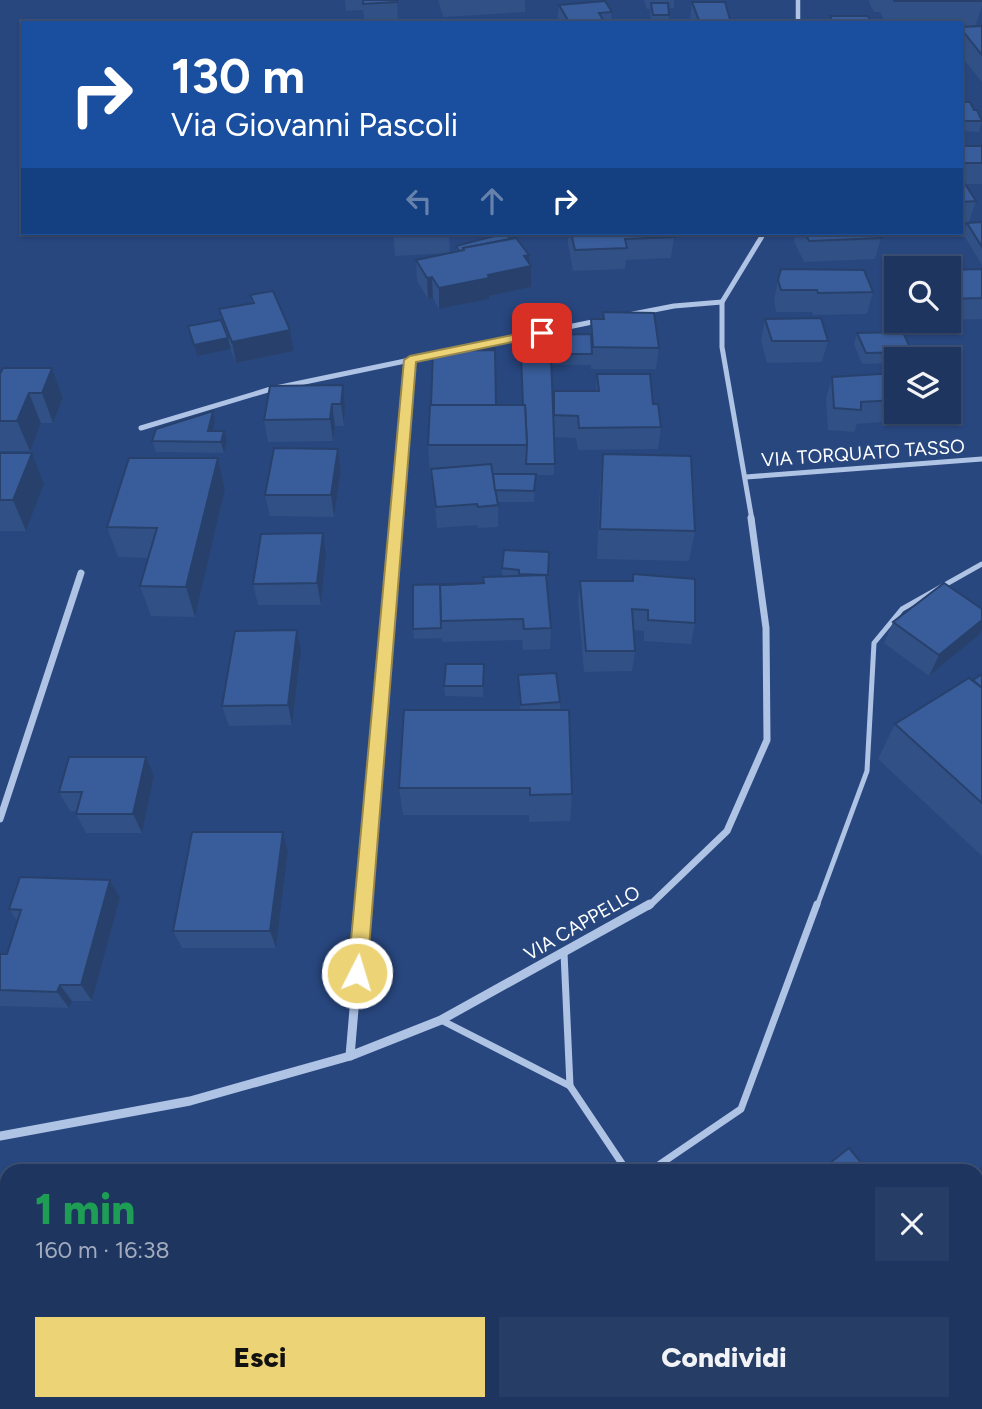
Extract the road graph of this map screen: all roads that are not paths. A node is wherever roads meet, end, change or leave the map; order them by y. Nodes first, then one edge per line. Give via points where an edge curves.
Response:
1 (798, 0) edge
2 (799, 21) edge
3 (763, 235) edge
4 (722, 302) junction
5 (621, 316) edge
6 (608, 319) edge
7 (410, 360) junction
8 (141, 428) dead end
9 (982, 459) edge
10 (746, 477) junction
11 (982, 564) edge
12 (81, 573) dead end
13 (0, 819) edge
14 (564, 952) junction
15 (441, 1020) junction
16 (350, 1056) junction
17 (569, 1086) junction
18 (0, 1136) edge
19 (622, 1164) edge
20 (660, 1164) edge

1 - 2 street
3 - 4 street
4 - 5 street
4 - 10 street, VIA CAPPELLO via 722,347
6 - 7 street
7 - 8 street via 271,388
7 - 16 street
9 - 10 street, VIA TORQUATO TASSO
10 - 14 street, VIA CAPPELLO via 766,628 767,740 727,831 647,907
11 - 20 lane via 902,609 874,643 867,771 741,1109
12 - 13 street
14 - 15 street, VIA CAPPELLO
14 - 17 lane
15 - 16 street, VIA CAPPELLO
15 - 17 lane
16 - 18 street, VIA CAPPELLO via 190,1101
17 - 19 lane

